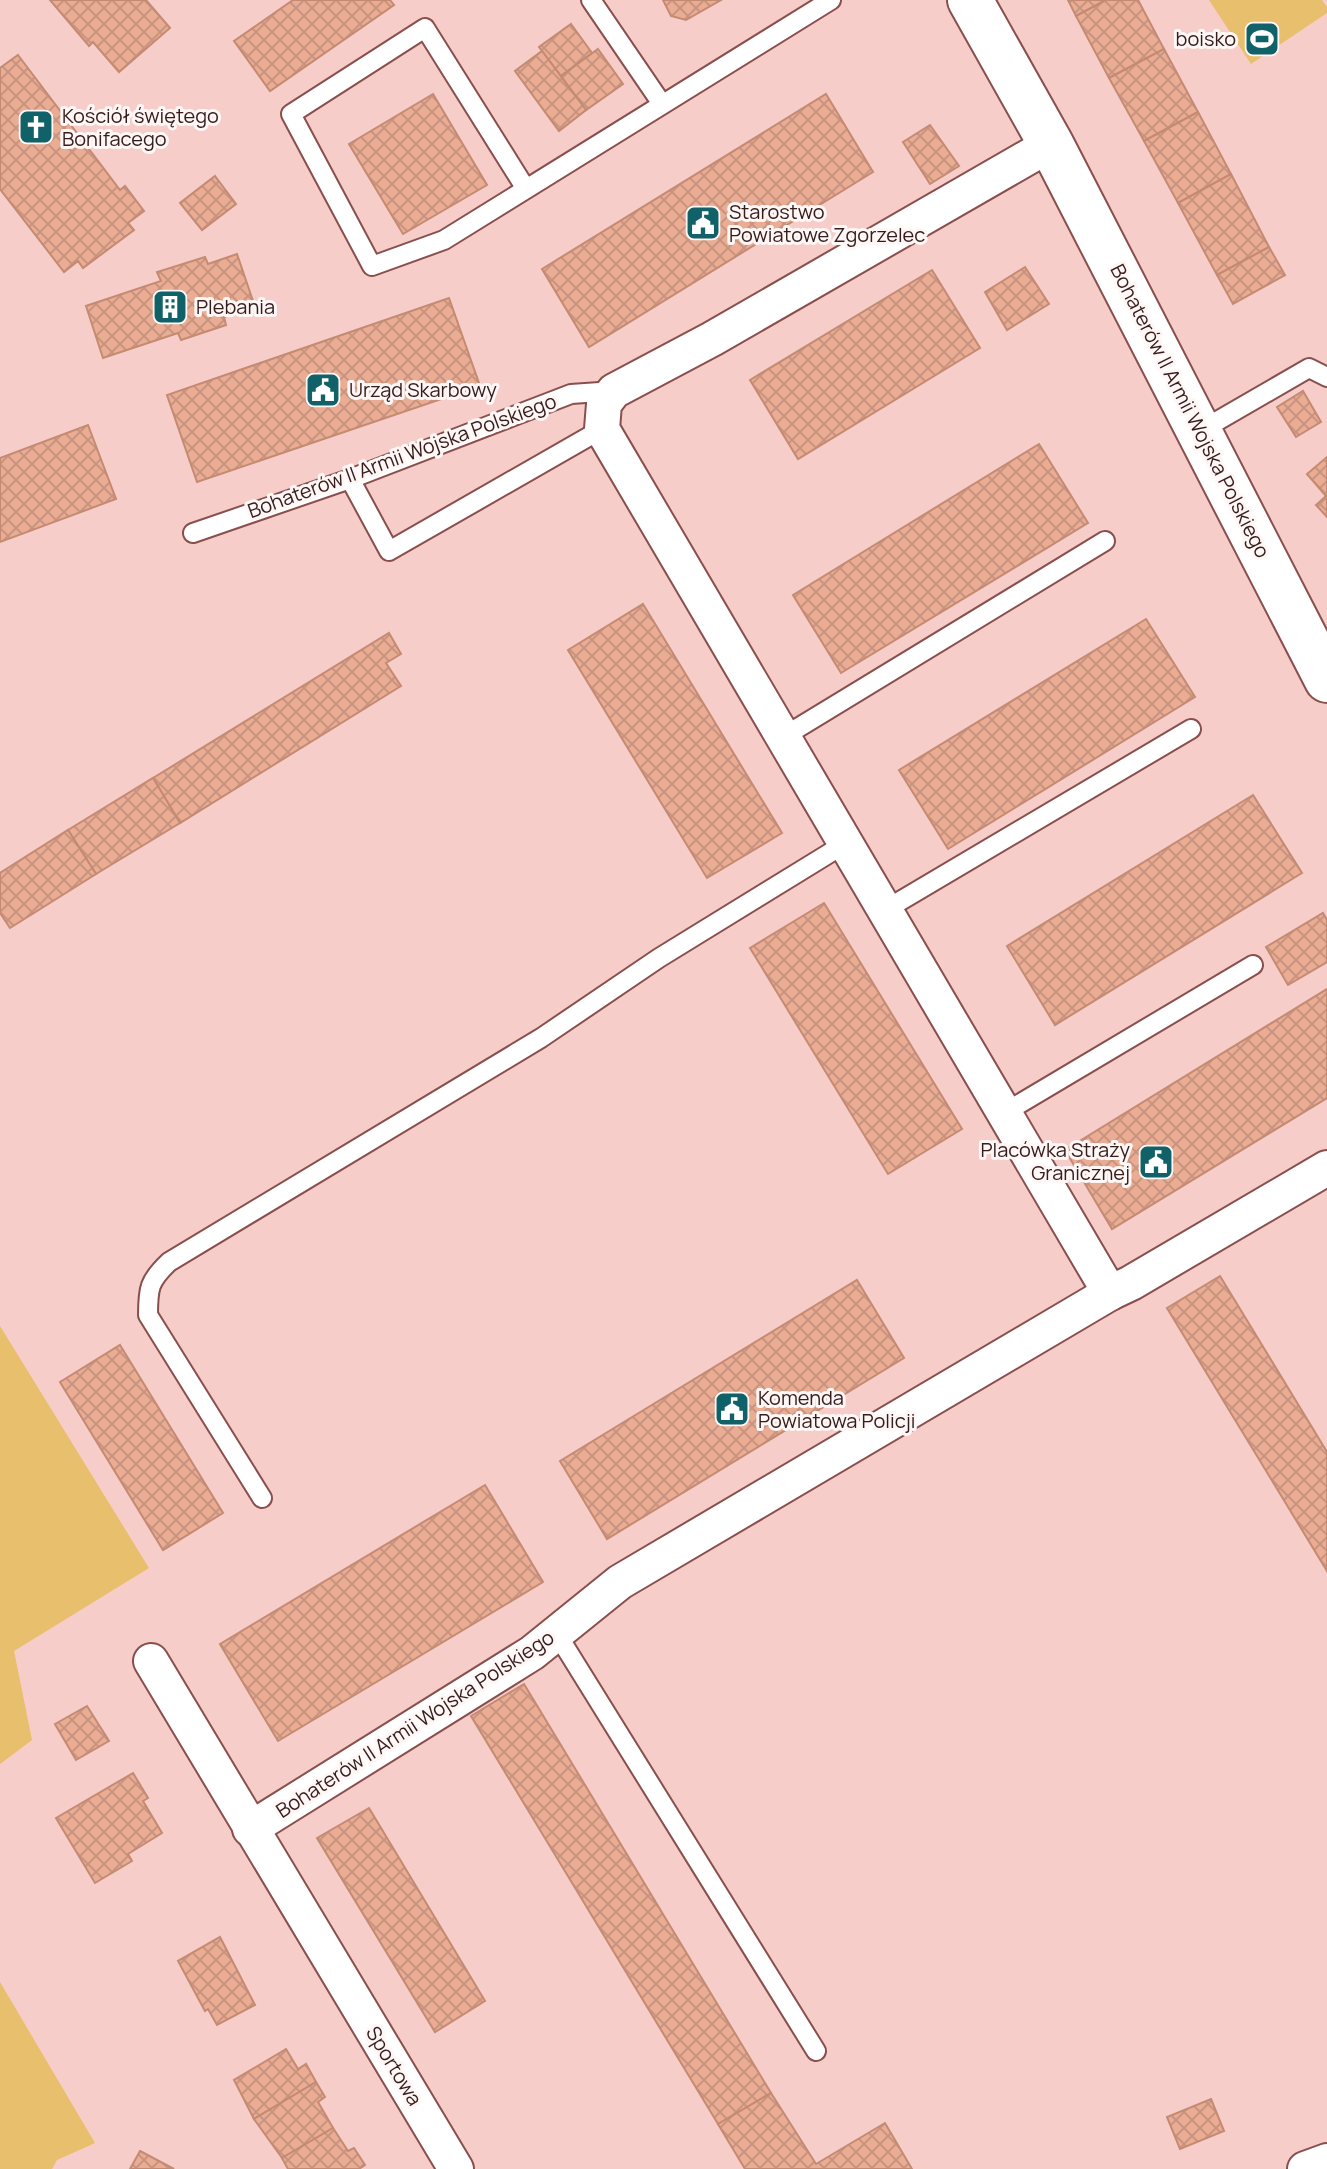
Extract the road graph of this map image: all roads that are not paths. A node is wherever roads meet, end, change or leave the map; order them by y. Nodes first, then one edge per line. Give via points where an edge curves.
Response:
1 (591, 0) edge
2 (831, 0) edge
3 (970, 0) edge
4 (662, 104) junction
5 (1051, 144) junction
6 (526, 189) junction
7 (1327, 377) edge
8 (614, 391) junction
9 (602, 429) junction
10 (1200, 431) junction
11 (350, 479) junction
12 (193, 533) dead end
13 (1105, 541) dead end
14 (1327, 680) edge
15 (1191, 729) dead end
16 (783, 737) junction
17 (846, 843) junction
18 (885, 910) junction
19 (1253, 965) dead end
20 (1004, 1113) junction
21 (1327, 1168) edge
22 (1110, 1293) junction
23 (262, 1498) dead end
24 (557, 1634) junction
25 (151, 1661) dead end
26 (250, 1829) junction
27 (816, 2051) dead end
28 (1327, 2161) edge
29 (456, 2169) edge
30 (1305, 2169) edge

1 - 4 lane
2 - 4 lane
3 - 5 street, Bohaterów II Armii Wojska Polskiego
4 - 6 lane
5 - 8 street, Bohaterów II Armii Wojska Polskiego
5 - 10 street, Bohaterów II Armii Wojska Polskiego
6 - 6 lane via 444,240 372,266 291,114 425,28
7 - 10 lane via 1309,368
8 - 9 street via 604,404
8 - 11 lane, Bohaterów II Armii Wojska Polskiego via 571,394
9 - 11 lane via 389,551
9 - 16 street
10 - 14 street, Bohaterów II Armii Wojska Polskiego
11 - 12 lane, Bohaterów II Armii Wojska Polskiego
13 - 16 lane
15 - 18 lane
16 - 17 street
17 - 18 street
17 - 23 lane via 155,1275 148,1290 148,1315
18 - 20 street
19 - 20 lane
20 - 22 street
21 - 22 street, Bohaterów II Armii Wojska Polskiego
22 - 24 street, Bohaterów II Armii Wojska Polskiego via 620,1582
24 - 26 street, Bohaterów II Armii Wojska Polskiego
24 - 27 lane
25 - 26 street
26 - 29 street, Sportowa
28 - 30 street

